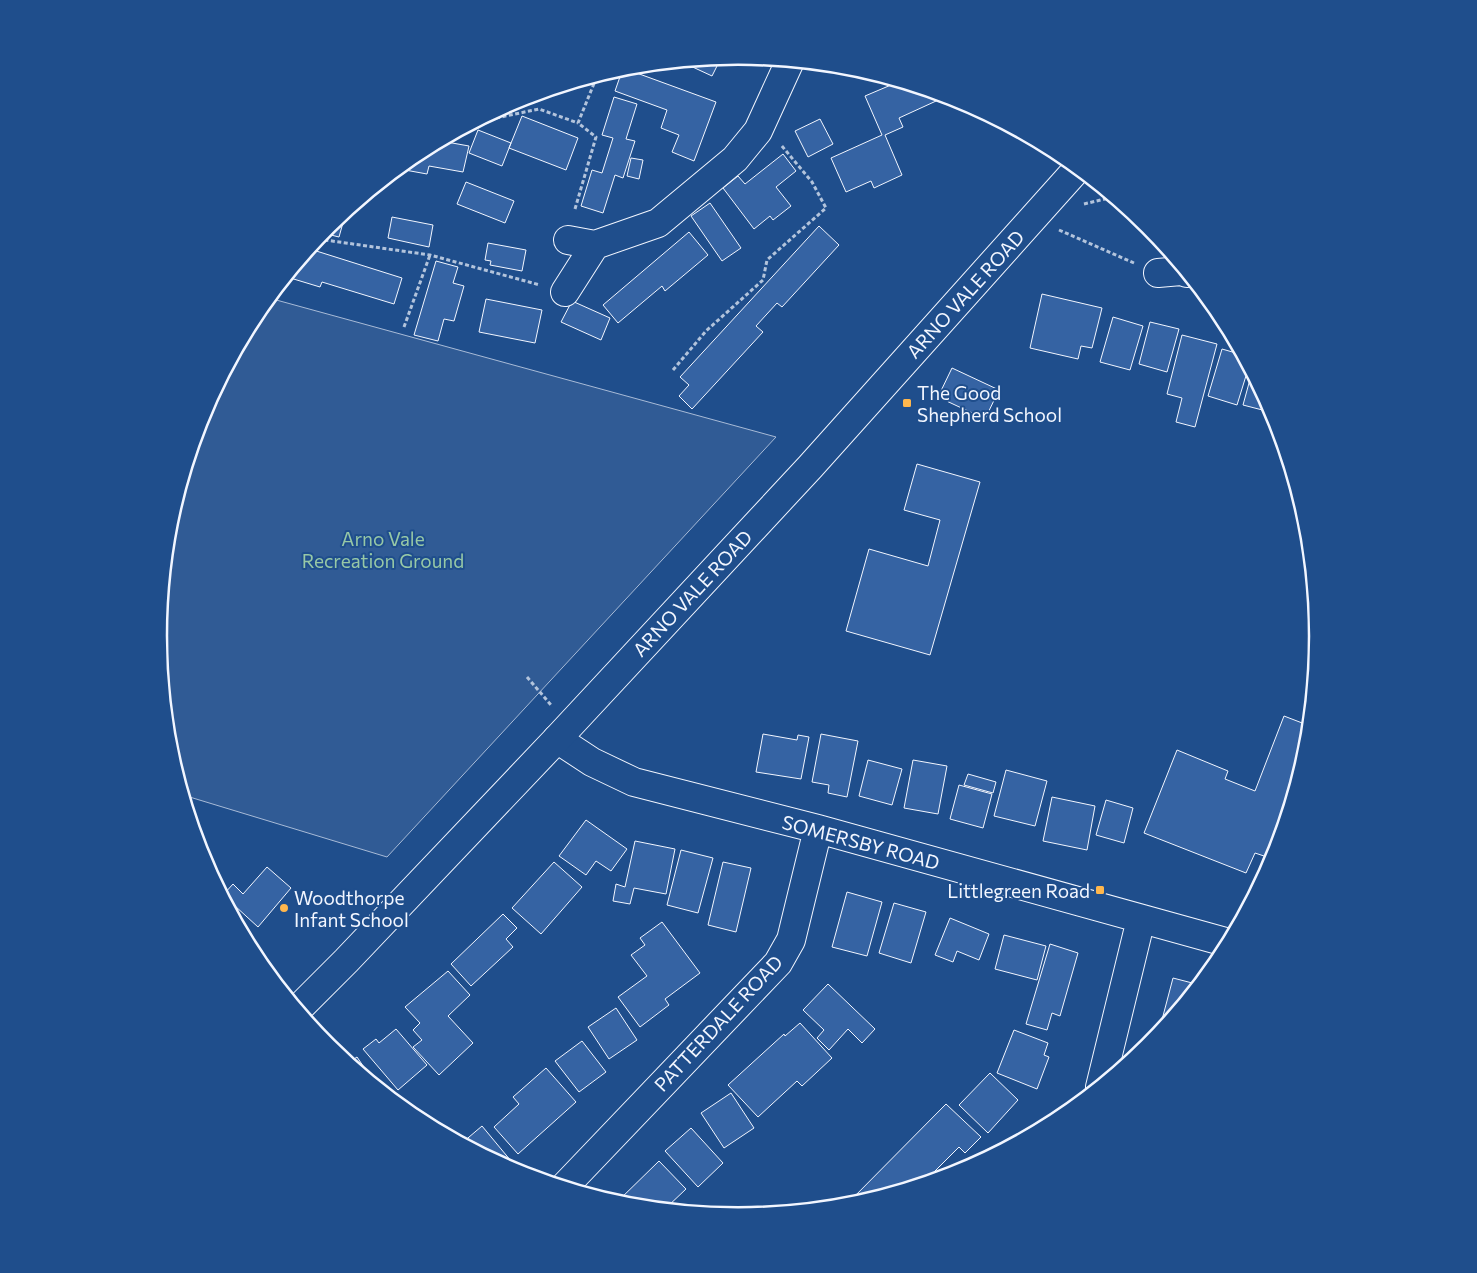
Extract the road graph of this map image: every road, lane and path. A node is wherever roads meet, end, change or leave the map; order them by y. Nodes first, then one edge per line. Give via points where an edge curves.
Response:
1 (787, 67) edge
2 (594, 83) edge
3 (503, 116) edge
4 (578, 123) junction
5 (758, 131) junction
6 (1073, 173) edge
7 (1105, 199) edge
8 (1077, 206) dead end
9 (575, 209) dead end
10 (1032, 219) junction
11 (327, 240) edge
12 (430, 254) junction
13 (1177, 271) edge
14 (565, 292) joint
15 (404, 327) dead end
16 (673, 370) dead end
17 (527, 677) dead end
18 (553, 707) dead end
19 (557, 739) junction
20 (818, 829) junction
21 (1141, 919) junction
22 (1222, 941) edge
23 (302, 1005) edge
24 (1103, 1076) edge
25 (569, 1182) edge

1 - 5 street
2 - 4 path
3 - 4 path via 539,109
4 - 9 path via 596,137
5 - 14 street via 734,159 658,223 581,243
5 - 16 path via 783,146 812,182 826,208 767,260 763,280 706,331
6 - 10 street, ARNO VALE ROAD
7 - 8 path
10 - 13 path
10 - 19 street, ARNO VALE ROAD via 816,460
11 - 12 path
12 - 14 path
12 - 15 path
17 - 18 path
19 - 20 street, SOMERSBY ROAD via 592,762 634,782
19 - 23 street, ARNO VALE ROAD
20 - 21 street, SOMERSBY ROAD
20 - 25 street, PATTERDALE ROAD via 792,940 778,963
21 - 22 street, SOMERSBY ROAD
21 - 24 street

